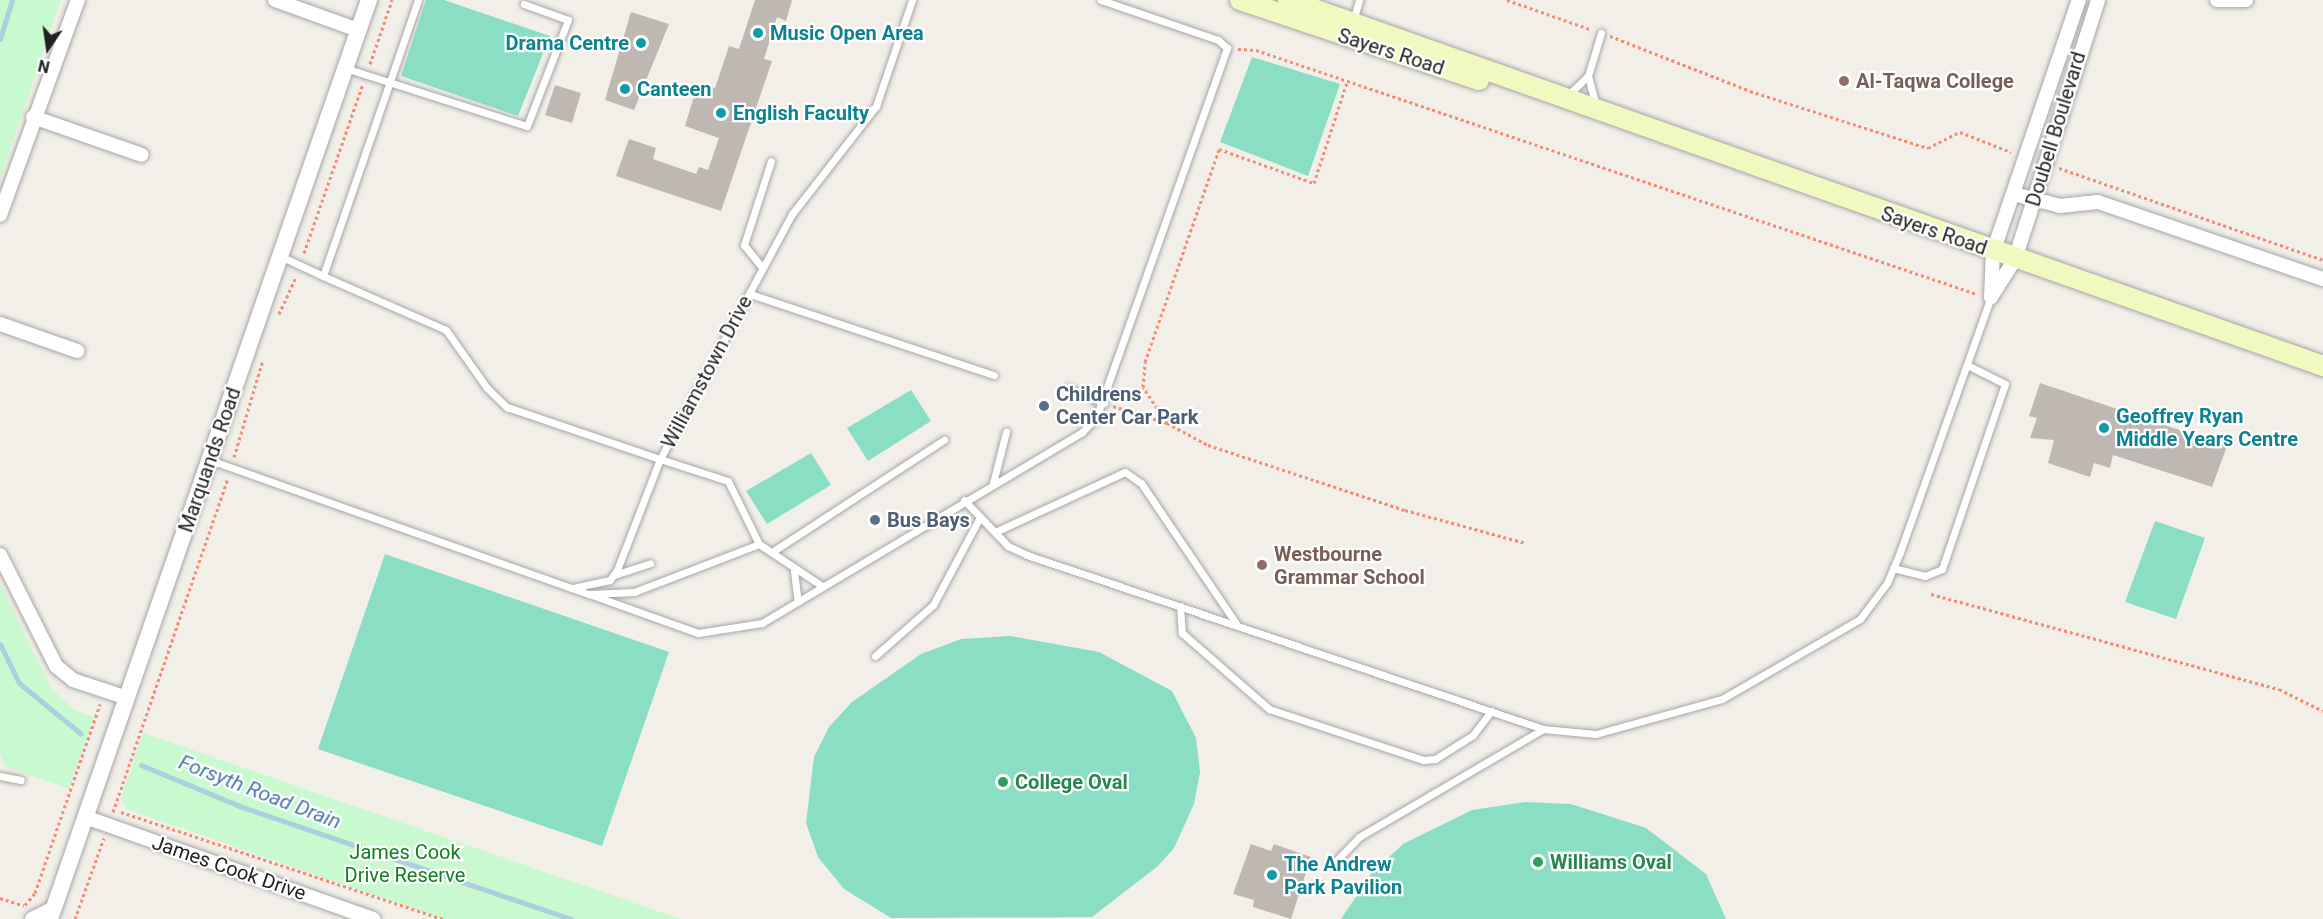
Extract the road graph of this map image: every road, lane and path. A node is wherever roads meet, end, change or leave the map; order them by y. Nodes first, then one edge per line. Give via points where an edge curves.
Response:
1 (78, 0) edge
2 (275, 0) edge
3 (369, 0) edge
4 (418, 0) edge
5 (912, 0) edge
6 (1101, 0) edge
7 (1240, 0) edge
8 (1288, 0) edge
9 (1359, 0) edge
10 (1507, 0) edge
11 (2079, 0) edge
12 (2098, 0) edge
13 (2217, 0) edge
14 (2245, 1) edge
15 (524, 4) dead end
16 (358, 30) junction
17 (1351, 30) junction
18 (1601, 33) junction
19 (1227, 48) junction
20 (2060, 59) junction
21 (2075, 63) junction
22 (345, 68) junction
23 (1588, 76) junction
24 (387, 82) junction
25 (1347, 82) junction
26 (1553, 97) junction
27 (1598, 113) junction
28 (33, 117) junction
29 (142, 155) dead end
30 (2029, 159) junction
31 (771, 161) dead end
32 (2046, 164) junction
33 (2014, 194) junction
34 (2035, 200) junction
35 (0, 215) edge
36 (1993, 252) junction
37 (280, 256) junction
38 (2015, 259) junction
39 (2323, 260) edge
40 (761, 266) junction
41 (323, 276) junction
42 (2323, 279) edge
43 (750, 294) junction
44 (1991, 297) junction
45 (0, 324) edge
46 (77, 351) dead end
47 (1967, 365) junction
48 (2323, 366) edge
49 (994, 375) dead end
50 (1068, 388) dead end
51 (1104, 403) junction
52 (1167, 423) junction
53 (1006, 432) dead end
54 (944, 440) dead end
55 (660, 459) junction
56 (210, 460) junction
57 (993, 483) junction
58 (964, 500) junction
59 (980, 517) junction
60 (994, 532) junction
61 (1526, 543) dead end
62 (759, 544) junction
63 (775, 550) junction
64 (0, 555) edge
65 (650, 563) dead end
66 (1893, 568) junction
67 (794, 571) junction
68 (614, 575) junction
69 (822, 586) junction
70 (572, 588) junction
71 (589, 594) junction
72 (1931, 594) dead end
73 (798, 602) junction
74 (1180, 606) junction
75 (1237, 625) junction
76 (875, 656) dead end
77 (105, 691) junction
78 (127, 698) junction
79 (1491, 711) junction
80 (2323, 711) edge
81 (1543, 729) junction
82 (0, 776) edge
83 (21, 780) dead end
84 (113, 809) dead end
85 (85, 818) junction
86 (1334, 863) dead end
87 (0, 898) edge
88 (24, 906) junction
89 (52, 914) edge
90 (27, 916) edge
91 (373, 919) edge
92 (443, 919) edge

1 - 28 street
2 - 16 street
3 - 16 street, Marquands Road
4 - 24 lane
5 - 40 lane, Williamstown Drive via 876,106 825,167
6 - 19 lane via 1218,40
7 - 17 main road, Sayers Road
8 - 17 main road, Sayers Road
9 - 17 lane
10 - 18 path
11 - 20 street, Doubell Boulevard
12 - 21 street, Doubell Boulevard
13 - 14 street
15 - 24 lane via 568,20 527,126
16 - 22 street, Marquands Road
17 - 26 main road, Sayers Road
18 - 23 lane
18 - 30 path via 1750,91 1928,148 1960,132
19 - 25 path via 1256,50
19 - 51 lane
20 - 21 street
20 - 30 street, Doubell Boulevard
21 - 32 street, Doubell Boulevard
22 - 24 lane
22 - 37 street, Marquands Road
23 - 26 lane
23 - 27 lane
24 - 41 lane
25 - 44 path
25 - 52 path via 1314,183 1219,149 1145,362 1143,387
26 - 27 main road, Sayers Road
27 - 36 main road, Sayers Road
28 - 29 street
28 - 35 street
30 - 33 street, Doubell Boulevard
31 - 40 lane via 744,245
32 - 34 street, Doubell Boulevard
32 - 39 path
33 - 34 street
33 - 36 street, Doubell Boulevard
34 - 38 street, Doubell Boulevard
34 - 42 street via 2060,206 2098,202
36 - 38 main road, Sayers Road
36 - 44 street, Doubell Boulevard
37 - 41 lane
37 - 56 street, Marquands Road
38 - 44 street, Doubell Boulevard
38 - 48 main road, Sayers Road
40 - 43 lane, Williamstown Drive
41 - 55 lane via 446,330 487,388 507,407
43 - 49 lane
43 - 55 lane, Williamstown Drive
44 - 47 lane
45 - 46 street
47 - 66 lane
47 - 66 lane via 2005,384 1942,569 1925,576
50 - 51 lane
51 - 52 path
51 - 57 lane via 1082,432
52 - 61 path via 1208,445 1405,510
53 - 57 lane
54 - 63 lane
55 - 62 lane, Williamstown Drive via 728,481
55 - 68 lane
56 - 70 lane
56 - 78 street, Marquands Road
57 - 58 lane
58 - 59 lane
58 - 69 lane
59 - 60 lane
59 - 76 lane via 933,605
60 - 74 lane via 1027,555
60 - 75 lane via 1125,472 1141,483
62 - 63 lane
62 - 71 lane via 634,592
63 - 67 lane
64 - 77 street via 56,666 74,680
65 - 68 lane
66 - 81 lane via 1860,619 1722,699 1596,734
67 - 69 lane
67 - 73 lane
68 - 70 lane
69 - 73 lane
70 - 71 lane
71 - 73 lane via 698,633 762,623
72 - 80 path via 2279,689
74 - 75 lane
74 - 79 lane via 1182,633 1269,709 1423,760 1436,759 1473,735
75 - 79 lane
77 - 78 street
77 - 88 path via 35,892
78 - 85 street, Marquands Road
79 - 81 lane
81 - 86 lane via 1359,837
82 - 83 lane
84 - 92 path
85 - 89 street, Marquands Road
85 - 91 street, James Cook Drive
87 - 88 path
88 - 90 path
89 - 90 street

